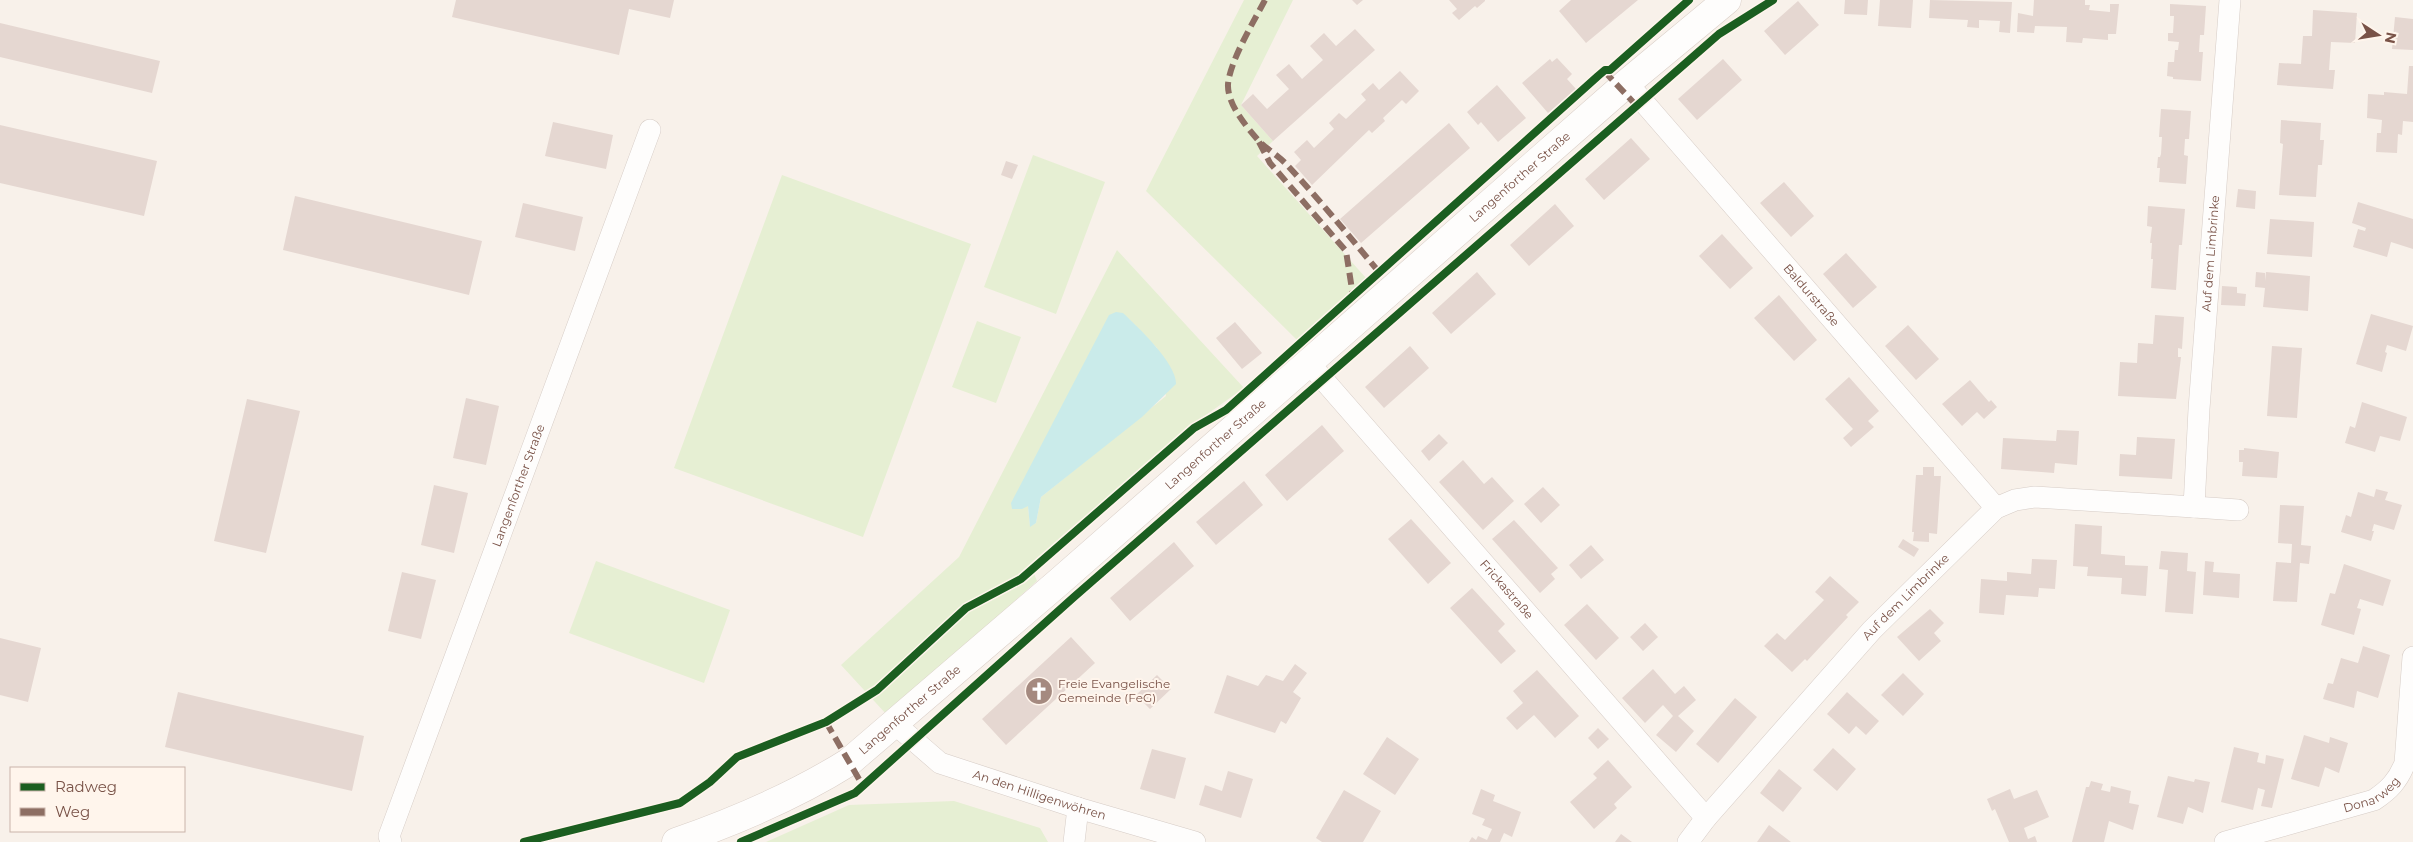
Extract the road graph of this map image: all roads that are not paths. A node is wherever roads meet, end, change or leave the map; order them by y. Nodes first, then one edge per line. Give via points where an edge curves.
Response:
1 (1727, 0) edge
2 (2230, 0) edge
3 (1627, 83) junction
4 (650, 130) dead end
5 (1308, 362) junction
6 (2194, 507) junction
7 (1996, 508) junction
8 (2238, 510) dead end
9 (2413, 657) edge
10 (895, 724) junction
11 (1078, 808) junction
12 (1706, 818) junction
13 (391, 842) edge
14 (676, 842) edge
15 (1074, 842) edge
16 (1195, 842) edge
17 (1688, 842) edge
18 (2225, 842) edge

1 - 3 main road, Langenforther Straße
2 - 6 street, Auf dem Limbrinke
3 - 5 main road, Langenforther Straße
3 - 7 street, Baldurstraße
4 - 13 street, Langenforther Straße via 389,836
5 - 10 main road, Langenforther Straße
5 - 12 street, Frickastraße
6 - 7 street, Auf dem Limbrinke via 2035,496
6 - 8 street, Auf dem Limbrinke
7 - 12 street, Auf dem Limbrinke via 1872,630
9 - 18 street, Donarweg via 2405,763 2399,778 2388,791 2374,800
10 - 11 street, An den Hilligenwöhren via 940,763
10 - 14 main road, Langenforther Straße via 849,762 818,781 725,825
11 - 15 street
11 - 16 street, An den Hilligenwöhren
12 - 17 street, Auf dem Limbrinke

